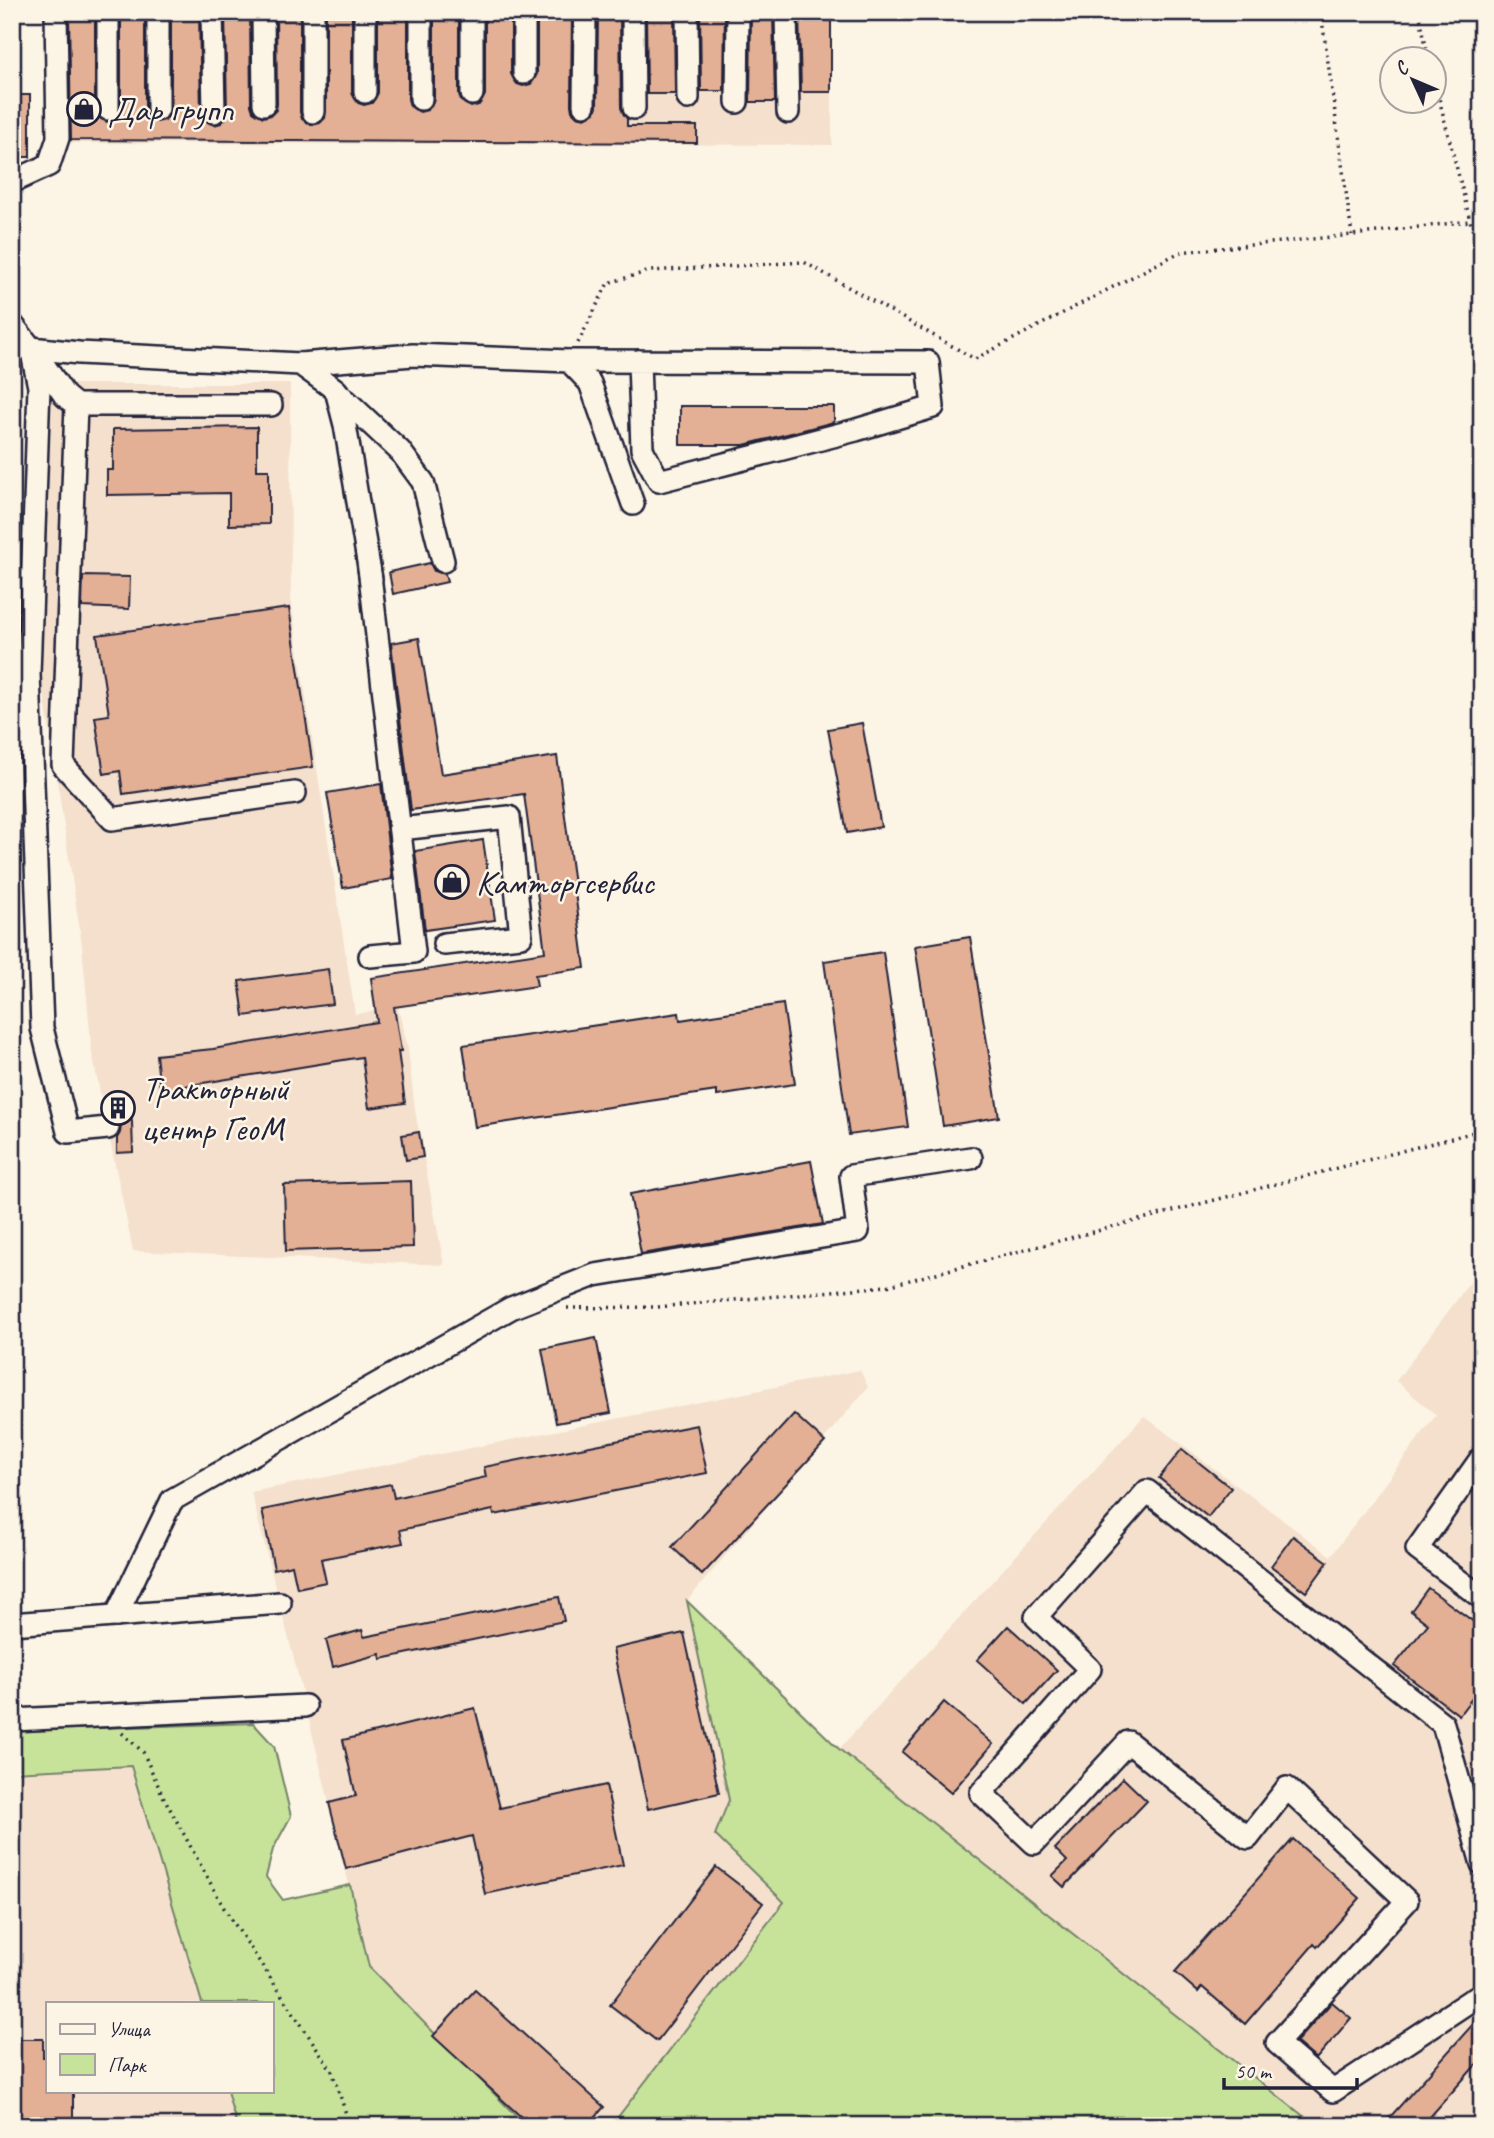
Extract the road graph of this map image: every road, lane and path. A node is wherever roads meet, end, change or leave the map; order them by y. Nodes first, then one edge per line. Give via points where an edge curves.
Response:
1 (56, 12) edge
2 (108, 12) edge
3 (158, 12) edge
4 (212, 12) edge
5 (263, 12) edge
6 (313, 12) edge
7 (365, 12) edge
8 (421, 12) edge
9 (472, 12) edge
10 (524, 12) edge
11 (585, 12) edge
12 (633, 12) edge
13 (687, 12) edge
14 (738, 12) edge
15 (786, 12) edge
16 (1321, 12) edge
17 (1419, 12) edge
18 (1426, 46) edge
19 (524, 73) dead end
20 (365, 92) dead end
21 (472, 94) dead end
22 (688, 98) dead end
23 (421, 99) dead end
24 (737, 102) dead end
25 (264, 104) dead end
26 (584, 105) dead end
27 (634, 108) dead end
28 (108, 109) dead end
29 (159, 109) dead end
30 (789, 111) dead end
31 (214, 112) dead end
32 (313, 112) dead end
33 (1443, 116) edge
34 (12, 182) edge
35 (1470, 221) junction
36 (1482, 231) edge
37 (1473, 232) junction
38 (1352, 235) junction
39 (1482, 267) edge
40 (12, 324) edge
41 (32, 348) junction
42 (569, 361) junction
43 (639, 361) junction
44 (300, 364) junction
45 (336, 390) junction
46 (76, 405) junction
47 (271, 405) dead end
48 (633, 504) dead end
49 (443, 561) dead end
50 (295, 793) dead end
51 (400, 829) junction
52 (444, 944) dead end
53 (370, 957) dead end
54 (108, 1128) dead end
55 (1482, 1130) edge
56 (971, 1158) dead end
57 (565, 1308) dead end
58 (1482, 1457) edge
59 (1482, 1598) edge
60 (279, 1604) dead end
61 (116, 1616) junction
62 (12, 1624) edge
63 (305, 1706) dead end
64 (102, 1715) junction
65 (12, 1720) edge
66 (1482, 1864) edge
67 (1482, 1993) edge
68 (350, 2126) edge

1 - 34 lane via 58,138 49,165
2 - 28 lane
3 - 29 lane
4 - 31 lane
5 - 25 lane
6 - 32 lane
7 - 20 lane
8 - 23 lane
9 - 21 lane
10 - 19 lane
11 - 26 lane
12 - 27 lane
13 - 22 lane
14 - 24 lane
15 - 30 lane
16 - 38 path
17 - 18 path
33 - 35 path
35 - 37 path
35 - 38 path
36 - 37 path
37 - 39 path
38 - 42 path via 1180,252 975,359 804,262 650,271 608,283
40 - 41 lane
41 - 44 lane
41 - 46 lane
41 - 54 lane via 39,387 29,674 41,1028 68,1132
42 - 43 lane
42 - 44 lane via 413,355
42 - 48 lane via 590,383
43 - 43 lane via 928,362 933,407 659,481 642,449
44 - 45 lane
45 - 49 lane via 400,452 423,482
45 - 51 lane via 370,573
46 - 47 lane
46 - 50 lane via 64,765 112,819
51 - 52 lane via 509,817 521,936
51 - 53 lane via 414,951
55 - 57 path via 887,1286 658,1307
56 - 61 lane via 851,1176 859,1231 595,1275 511,1308 172,1500
58 - 59 lane via 1417,1549
60 - 61 lane
61 - 62 lane
63 - 64 lane
64 - 65 lane
64 - 68 path via 143,1752 224,1908 332,2071
66 - 67 lane via 1443,1724 1147,1491 1036,1617 1090,1669 981,1793 1034,1843 1128,1742 1248,1838 1287,1788 1407,1901 1277,2043 1333,2091

